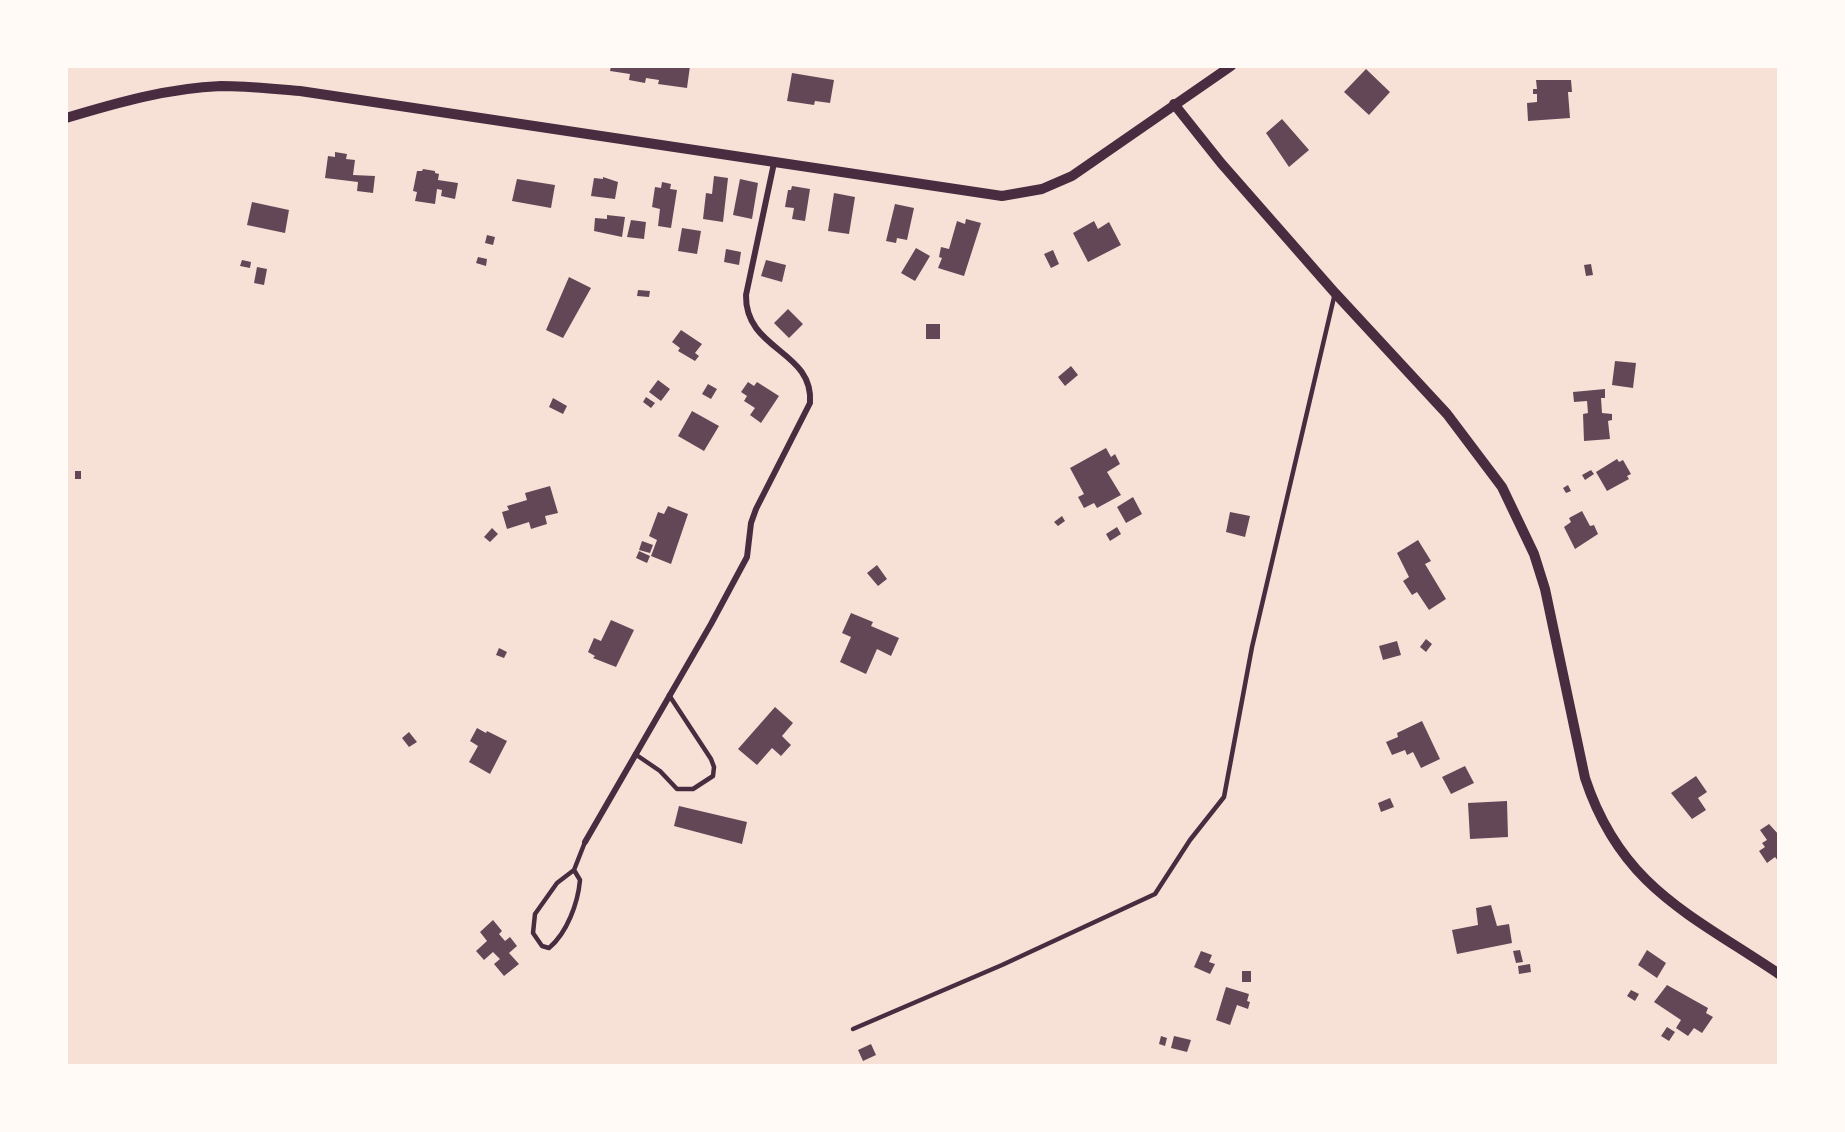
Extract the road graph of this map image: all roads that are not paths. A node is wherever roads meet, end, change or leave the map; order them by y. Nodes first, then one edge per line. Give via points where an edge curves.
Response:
1 (1231, 66) edge
2 (1174, 104) junction
3 (66, 118) edge
4 (774, 163) junction
5 (1335, 293) junction
6 (669, 695) junction
7 (634, 753) junction
8 (585, 842) joint
9 (574, 870) junction
10 (1779, 974) edge
11 (853, 1029) dead end

1 - 2 street
2 - 4 street via 1072,176 1020,194 1002,196
2 - 5 street
3 - 4 street via 157,94 251,86
4 - 6 street via 746,309 754,328 803,373 811,391 810,404 756,508 747,557
5 - 10 street via 1446,414 1488,467 1520,520 1545,589 1585,778 1595,807 1621,854 1658,893
5 - 11 lane via 1255,636 1224,797 1155,894
6 - 7 street
6 - 7 lane via 711,759 713,776 693,789 677,789
7 - 8 street
8 - 9 lane
9 - 9 lane via 557,883 535,914 533,933 542,946 549,948 557,942 573,909 579,880

